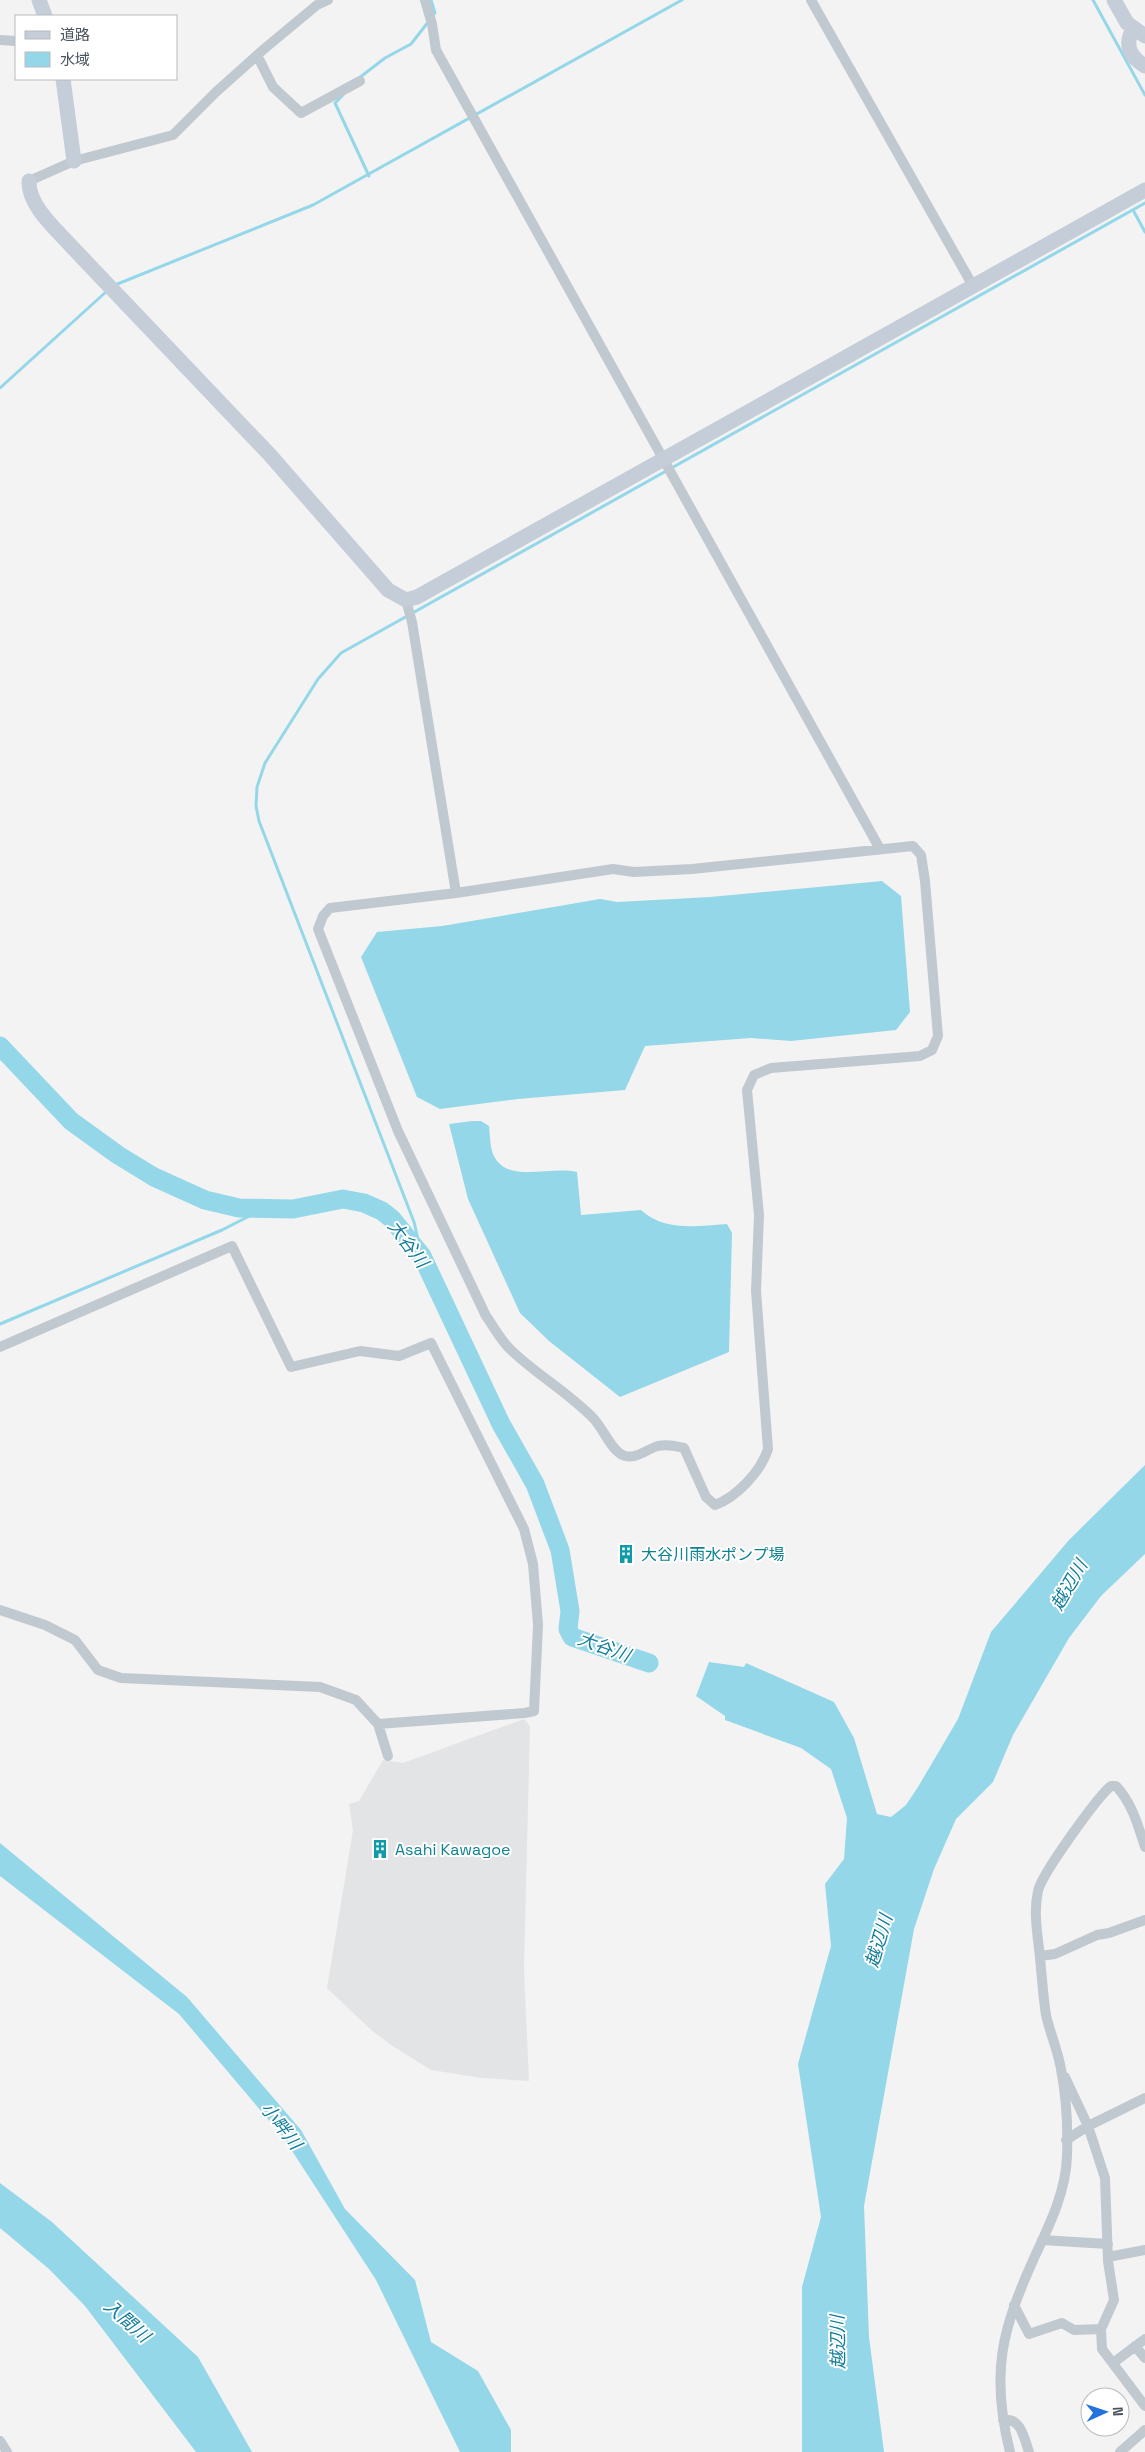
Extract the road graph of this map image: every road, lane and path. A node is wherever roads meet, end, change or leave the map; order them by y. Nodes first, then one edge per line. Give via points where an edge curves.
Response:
1 (39, 0) edge
2 (328, 0) edge
3 (425, 0) edge
4 (811, 0) edge
5 (1114, 0) edge
6 (316, 2) edge
7 (45, 15) edge
8 (1139, 32) edge
9 (0, 40) edge
10 (15, 41) edge
11 (257, 55) junction
12 (1145, 66) edge
13 (63, 80) edge
14 (360, 81) dead end
15 (74, 161) junction
16 (29, 181) joint
17 (1145, 190) edge
18 (973, 286) junction
19 (663, 459) junction
20 (406, 600) junction
21 (880, 849) junction
22 (456, 893) junction
23 (0, 1348) edge
24 (0, 1610) edge
25 (378, 1724) junction
26 (388, 1756) dead end
27 (1145, 1847) edge
28 (1145, 1920) edge
29 (1040, 1956) junction
30 (1061, 2070) junction
31 (1145, 2098) edge
32 (1088, 2126) junction
33 (1066, 2140) junction
34 (1042, 2240) junction
35 (1108, 2244) junction
36 (1145, 2250) edge
37 (1108, 2257) junction
38 (1014, 2306) junction
39 (1102, 2329) junction
40 (1145, 2339) edge
41 (1135, 2346) junction
42 (1145, 2358) edge
43 (1113, 2363) junction
44 (1145, 2406) edge
45 (1003, 2420) junction
46 (1145, 2430) edge
47 (0, 2441) edge
48 (7, 2452) edge
49 (1010, 2452) edge
50 (1028, 2452) edge
51 (1120, 2452) edge

1 - 7 street
2 - 6 street
3 - 19 street via 436,50
4 - 18 street
5 - 8 street
6 - 11 street
8 - 12 street via 1128,38 1128,47 1136,60
9 - 10 street
11 - 14 street via 273,87 301,113
11 - 15 street via 173,135
13 - 15 street
15 - 16 street
16 - 20 street via 29,189 42,212 72,247 270,455 388,590
17 - 18 street
18 - 19 street
19 - 20 street
19 - 21 street
20 - 22 street
21 - 22 street via 692,869 634,872 613,869
21 - 22 street via 912,846 921,855 938,1036 932,1050 920,1056 771,1068 754,1076 750,1082 747,1090 759,1216 756,1291 768,1449 765,1459 736,1492 715,1505 706,1497 684,1448 671,1444 626,1456 614,1450 604,1429 585,1410 510,1350 486,1316 398,1131 318,928 330,908
23 - 25 street via 232,1246 291,1367 360,1351 399,1356 431,1343 524,1529 533,1564 538,1625 534,1711
24 - 25 street via 45,1625 75,1640 98,1670 121,1678 320,1687 356,1700
25 - 26 street
27 - 29 street via 1126,1800 1116,1786 1111,1786 1043,1877 1037,1907
28 - 29 street via 1097,1935 1055,1954
29 - 30 street via 1046,2014
30 - 32 street
30 - 33 street
31 - 32 street
32 - 33 street
32 - 35 street via 1106,2178
33 - 34 street via 1063,2186
34 - 35 street
34 - 38 street
35 - 37 street
36 - 37 street
37 - 39 street via 1114,2300
38 - 39 street via 1029,2334 1062,2323 1074,2330
38 - 45 street via 1000,2356
39 - 43 street via 1102,2349
40 - 41 street
41 - 42 street
41 - 43 street
43 - 44 street
45 - 49 street
45 - 50 street via 1019,2425
46 - 51 street
47 - 48 street

